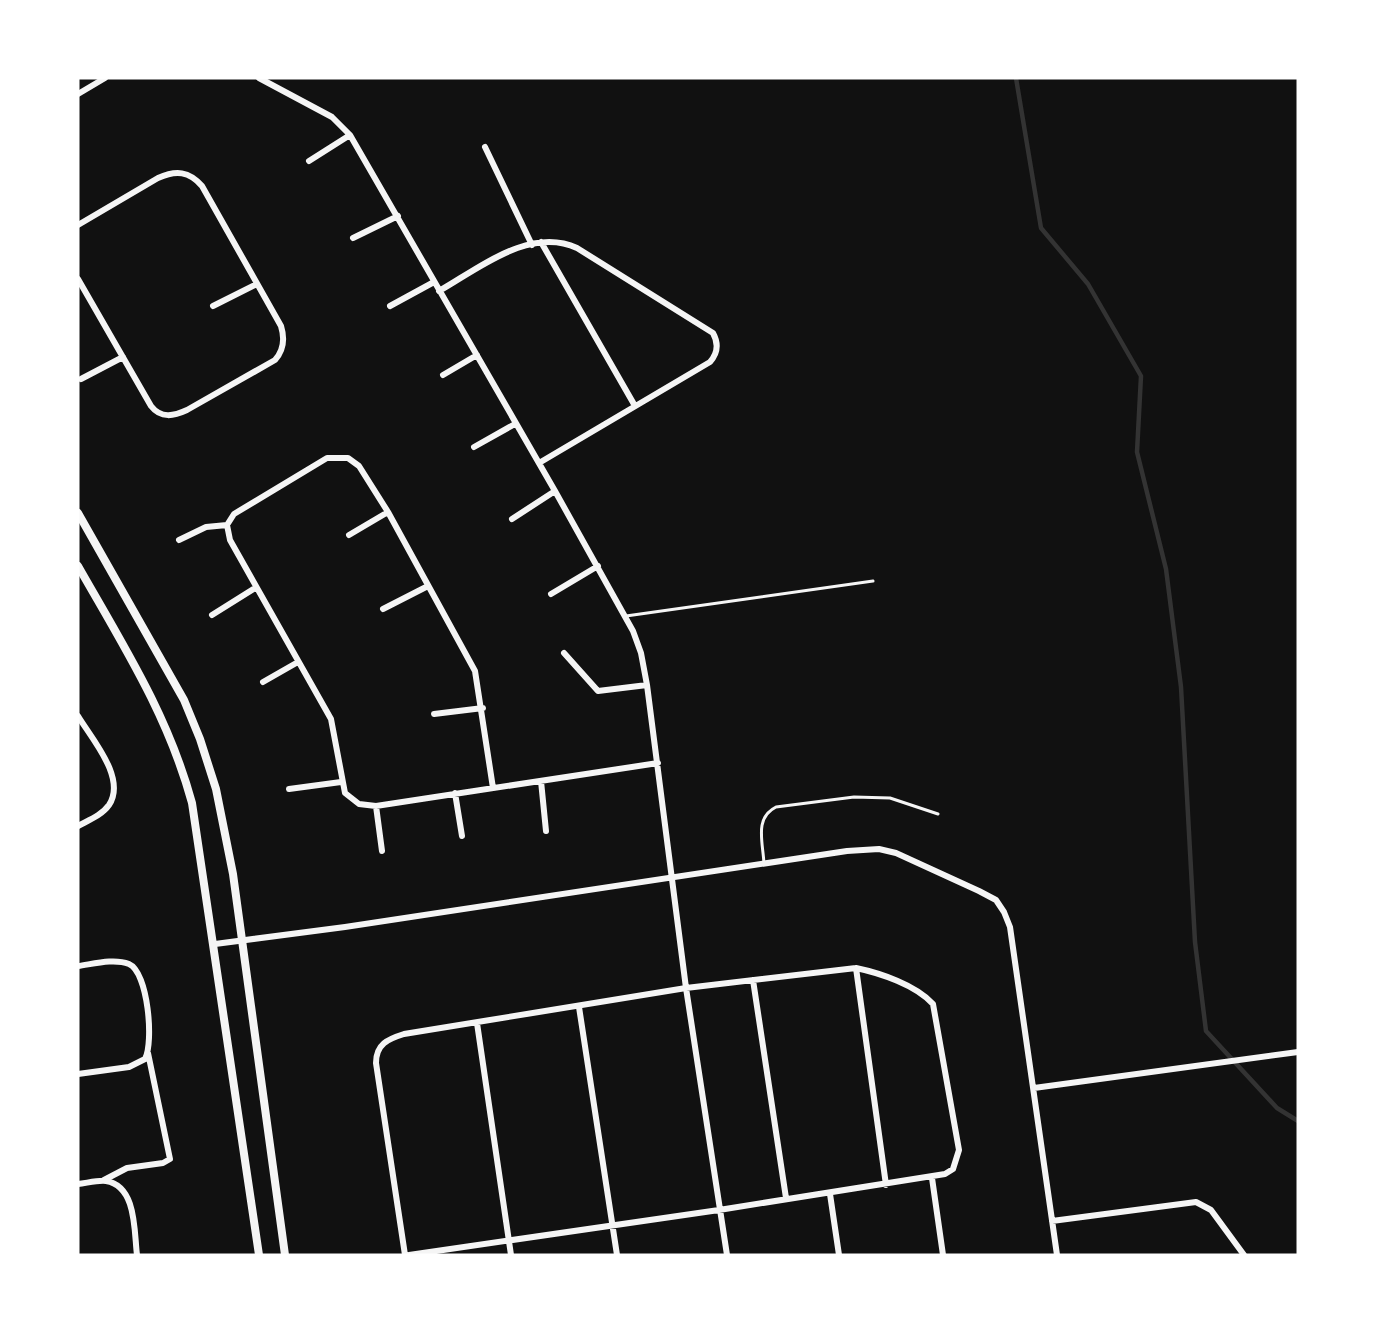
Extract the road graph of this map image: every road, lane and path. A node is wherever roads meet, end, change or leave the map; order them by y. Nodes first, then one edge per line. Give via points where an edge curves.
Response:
1 (105, 78) edge
2 (260, 78) edge
3 (78, 94) edge
4 (350, 135) junction
5 (484, 147) dead end
6 (309, 161) dead end
7 (398, 216) junction
8 (78, 225) edge
9 (353, 238) dead end
10 (541, 242) junction
11 (532, 245) junction
12 (78, 279) edge
13 (434, 282) junction
14 (257, 284) junction
15 (439, 291) junction
16 (213, 306) dead end
17 (390, 306) dead end
18 (477, 355) junction
19 (123, 357) junction
20 (443, 375) dead end
21 (81, 380) dead end
22 (635, 406) junction
23 (515, 424) junction
24 (474, 447) dead end
25 (539, 463) junction
26 (555, 490) junction
27 (388, 512) junction
28 (78, 513) edge
29 (512, 519) dead end
30 (227, 525) junction
31 (349, 535) dead end
32 (179, 540) dead end
33 (78, 566) edge
34 (598, 566) junction
35 (873, 581) dead end
36 (428, 586) junction
37 (255, 588) junction
38 (551, 594) dead end
39 (383, 609) dead end
40 (212, 615) dead end
41 (626, 616) junction
42 (564, 652) dead end
43 (298, 662) junction
44 (262, 682) dead end
45 (647, 685) junction
46 (483, 708) junction
47 (434, 714) dead end
48 (78, 716) edge
49 (658, 763) junction
50 (541, 780) junction
51 (341, 782) junction
52 (493, 788) junction
53 (290, 789) dead end
54 (455, 793) junction
55 (376, 806) junction
56 (938, 814) dead end
57 (78, 826) edge
58 (546, 831) dead end
59 (462, 836) dead end
60 (382, 851) dead end
61 (764, 864) junction
62 (674, 879) junction
63 (242, 940) junction
64 (215, 944) junction
65 (78, 966) edge
66 (856, 968) junction
67 (753, 980) junction
68 (686, 988) junction
69 (579, 1007) junction
70 (477, 1023) junction
71 (1298, 1052) edge
72 (148, 1053) junction
73 (78, 1074) edge
74 (1034, 1088) junction
75 (932, 1178) junction
76 (104, 1180) junction
77 (78, 1184) edge
78 (886, 1185) junction
79 (830, 1194) junction
80 (786, 1198) junction
81 (719, 1210) junction
82 (1052, 1221) junction
83 (613, 1226) junction
84 (509, 1240) junction
85 (137, 1255) edge
86 (259, 1255) edge
87 (285, 1255) edge
88 (407, 1255) edge
89 (511, 1255) edge
90 (617, 1255) edge
91 (727, 1255) edge
92 (838, 1255) edge
93 (943, 1255) edge
94 (1057, 1255) edge
95 (1244, 1255) edge

1 - 3 street
2 - 4 street via 332,117
4 - 6 street
4 - 7 street
5 - 11 street
7 - 9 street
7 - 13 street
8 - 14 street via 158,178 172,173 190,175 202,186
10 - 11 street
10 - 22 street
10 - 22 street via 577,248 713,333 718,345 710,362
11 - 15 street via 508,252
12 - 19 street
13 - 15 street
13 - 17 street
14 - 16 street
14 - 19 street via 282,331 284,340 279,356 187,410 172,415 158,413
15 - 18 street
18 - 20 street
18 - 23 street
19 - 21 street
22 - 25 street
23 - 24 street
23 - 25 street
25 - 26 street
26 - 29 street
26 - 34 street
27 - 30 street via 359,466 348,458 335,456 320,460 247,504
27 - 31 street
27 - 36 street
28 - 63 street via 165,666 200,739 224,824
30 - 32 street via 206,527
30 - 37 street via 234,549
33 - 64 street via 151,695 181,761 198,831
34 - 38 street
34 - 41 street
35 - 41 lane
36 - 39 street
36 - 46 street via 472,664
37 - 40 street
37 - 43 street
41 - 45 street via 641,653
42 - 45 street via 598,691
43 - 44 street
43 - 51 street via 331,719
45 - 49 street
46 - 47 street
46 - 52 street
48 - 57 street via 108,768 114,788 104,811
49 - 50 street
49 - 62 street
50 - 52 street
50 - 58 street
51 - 53 street
51 - 55 street via 351,800
52 - 54 street
54 - 55 street
54 - 59 street
55 - 60 street
56 - 61 lane via 890,798 855,797 776,807 761,820
61 - 62 street
61 - 74 street via 879,849 996,900 1010,927
62 - 63 street
62 - 68 street
63 - 64 street
63 - 87 street
64 - 86 street
65 - 72 street via 122,962 138,970 144,984
66 - 67 street
66 - 75 street via 927,996 937,1014 959,1150 953,1169
66 - 78 street
67 - 68 street
67 - 80 street
68 - 69 street
68 - 81 street
69 - 70 street
69 - 83 street
70 - 84 street
70 - 88 street via 404,1034 382,1043 378,1050 376,1063
71 - 74 street
72 - 73 street via 141,1062 129,1067
72 - 76 street via 170,1159 163,1164 127,1168
74 - 82 street
75 - 78 street
75 - 93 street
76 - 77 street
76 - 85 street via 122,1189 128,1198
78 - 79 street
79 - 80 street
79 - 92 street
80 - 81 street
81 - 83 street
81 - 91 street
82 - 94 street
82 - 95 street via 1196,1202 1211,1210
83 - 84 street
83 - 90 street
84 - 88 street
84 - 89 street

